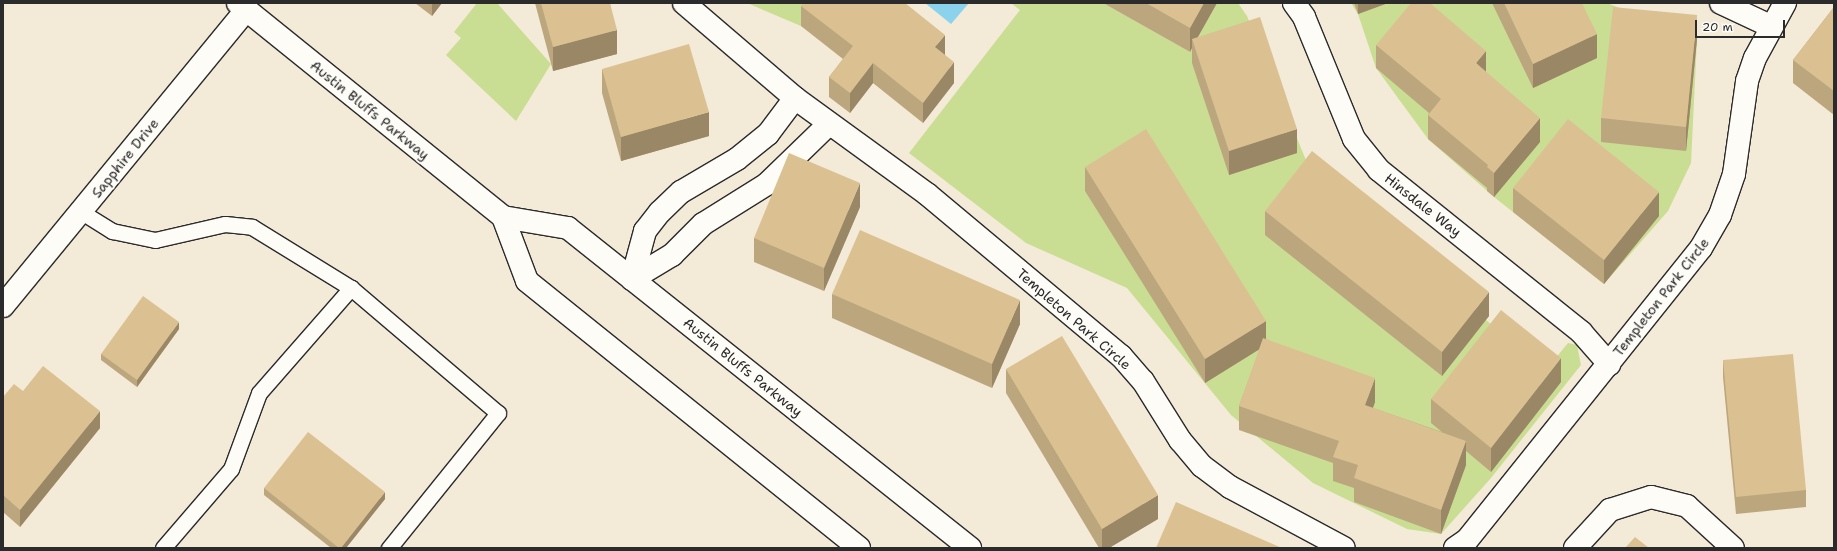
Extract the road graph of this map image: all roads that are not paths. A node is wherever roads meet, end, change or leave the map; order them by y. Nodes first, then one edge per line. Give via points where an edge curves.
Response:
1 (684, 3) edge
2 (1294, 3) edge
3 (1721, 3) edge
4 (1785, 3) edge
5 (242, 6) edge
6 (1770, 26) junction
7 (795, 98) junction
8 (829, 124) junction
9 (80, 212) junction
10 (503, 217) junction
11 (632, 279) junction
12 (351, 288) junction
13 (3, 306) edge
14 (1609, 364) junction
15 (163, 548) edge
16 (389, 548) edge
17 (859, 548) edge
18 (970, 548) edge
19 (1344, 548) edge
20 (1455, 548) edge
21 (1575, 548) edge
22 (1733, 548) edge

1 - 7 street, Templeton Park Circle
2 - 14 street, Hinsdale Way via 1304,17 1354,139 1379,170 1575,327
3 - 6 street
4 - 6 street, Templeton Park Circle
5 - 9 street, Sapphire Drive
5 - 10 street, Austin Bluffs Parkway
6 - 14 street, Templeton Park Circle via 1747,81 1734,174 1720,215 1701,248
7 - 8 street, Templeton Park Circle
7 - 11 street via 768,134 737,159 680,192 660,212 645,231
8 - 11 street via 772,180 703,224 672,255
8 - 19 street, Templeton Park Circle via 927,194 1122,356 1143,381 1180,440 1202,466 1230,487
9 - 12 lane via 112,231 155,240 225,224 252,227
9 - 13 street, Sapphire Drive
10 - 11 street, Austin Bluffs Parkway via 568,228
10 - 17 street via 527,281
11 - 18 street, Austin Bluffs Parkway
12 - 15 lane via 259,393 231,469
12 - 16 lane via 498,413
14 - 20 street, Templeton Park Circle via 1467,540
21 - 22 street via 1610,510 1651,497 1687,506

